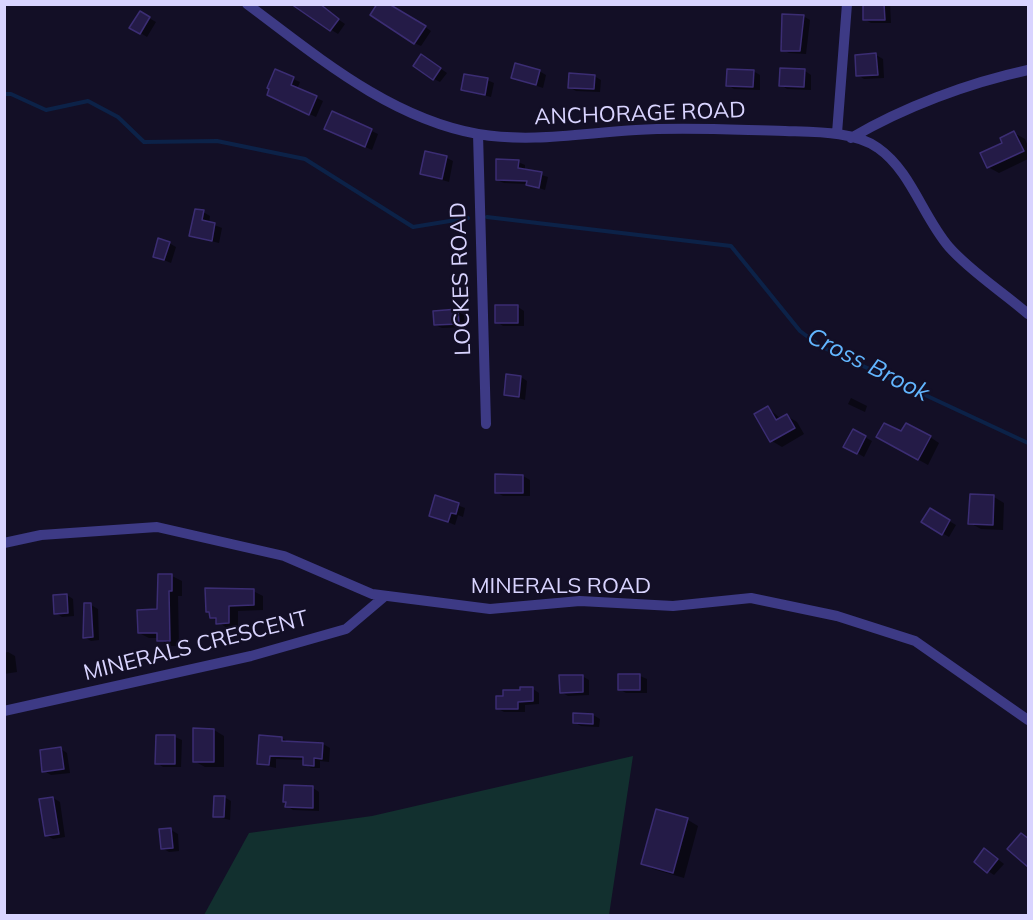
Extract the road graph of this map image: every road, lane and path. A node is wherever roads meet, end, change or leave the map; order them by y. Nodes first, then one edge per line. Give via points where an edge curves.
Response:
1 (247, 4) edge
2 (847, 4) edge
3 (1029, 70) edge
4 (837, 133) junction
5 (478, 134) junction
6 (851, 138) junction
7 (1029, 314) edge
8 (486, 424) dead end
9 (4, 543) edge
10 (385, 596) junction
11 (4, 711) edge
12 (1029, 720) edge

1 - 5 street, ANCHORAGE ROAD via 385,100 420,117
2 - 4 street
3 - 6 street via 880,121
4 - 5 street, ANCHORAGE ROAD via 669,130 552,139
4 - 6 street, ANCHORAGE ROAD
5 - 8 street, LOCKES ROAD
6 - 7 street, ANCHORAGE ROAD via 877,147 900,171 950,248
9 - 10 street, MINERALS ROAD via 41,535 157,527 284,556
10 - 11 street, MINERALS CRESCENT via 346,629 251,656
10 - 12 street, MINERALS ROAD via 490,609 580,601 673,606 752,598 837,615 915,641

